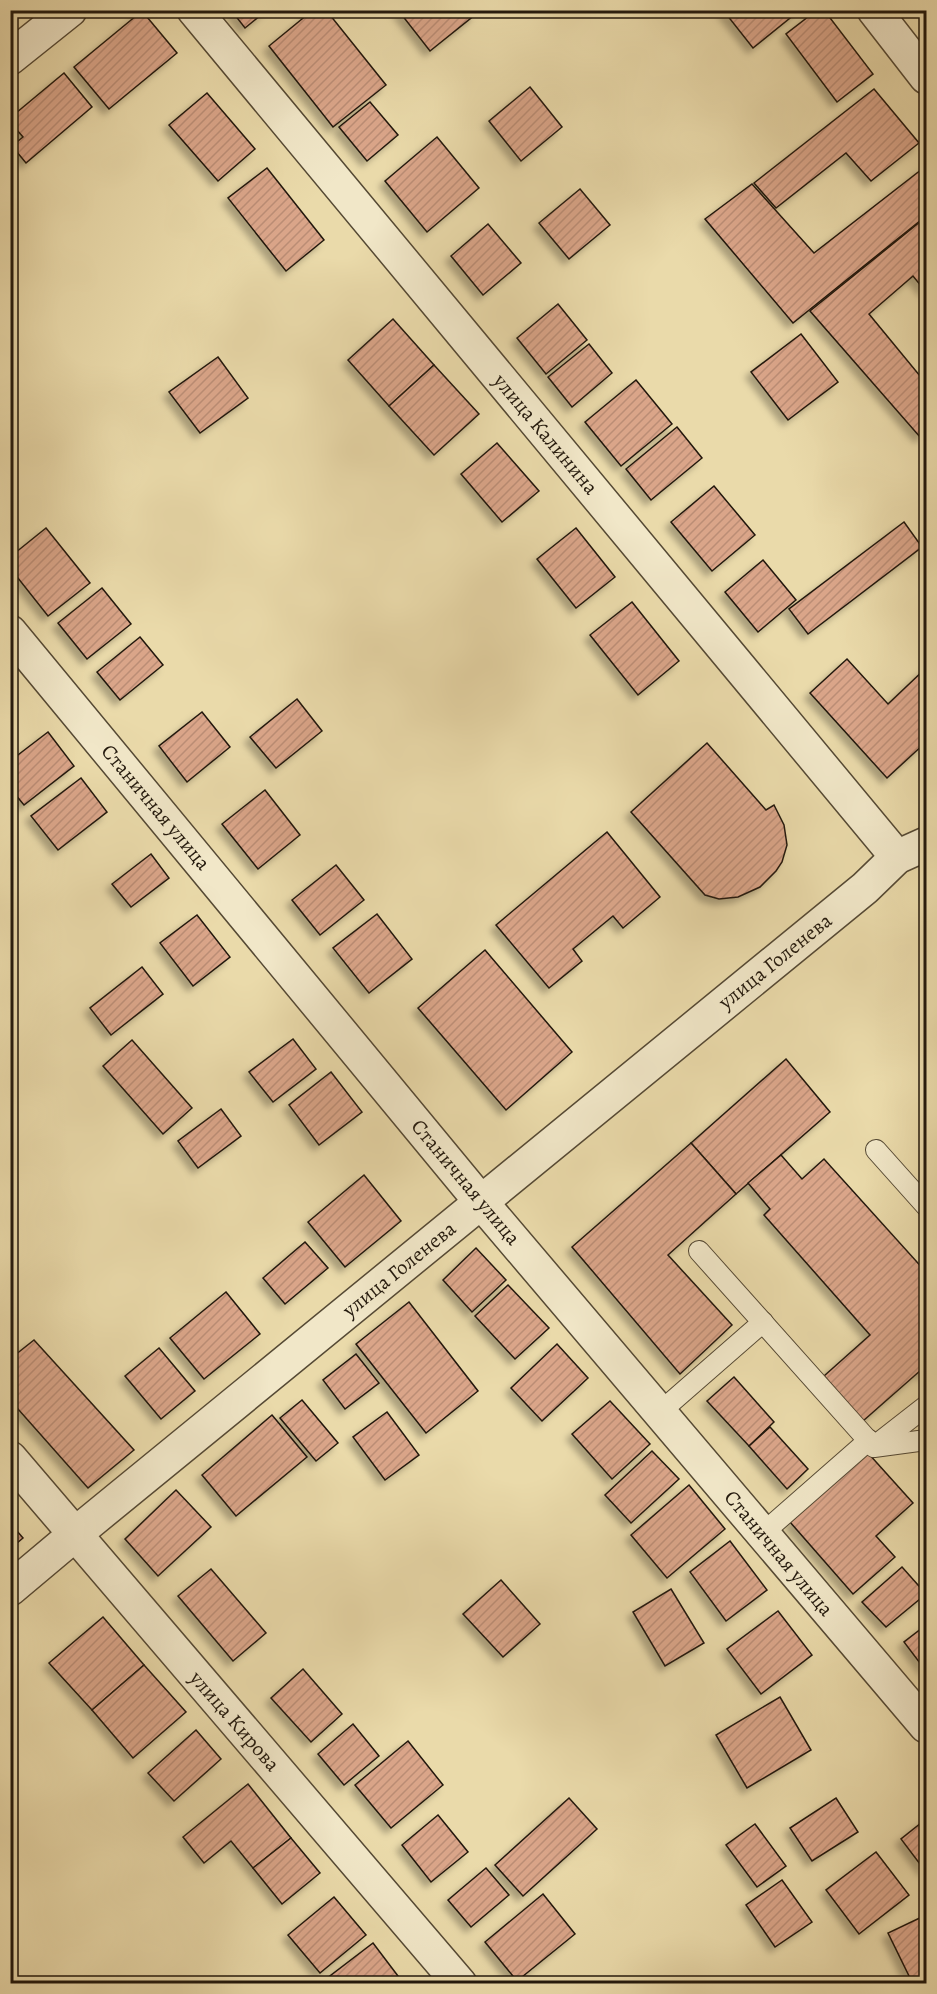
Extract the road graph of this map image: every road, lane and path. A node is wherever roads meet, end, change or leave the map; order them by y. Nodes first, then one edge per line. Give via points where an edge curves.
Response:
1 (70, 10) edge
2 (194, 10) edge
3 (874, 10) edge
4 (10, 58) edge
5 (927, 77) edge
6 (10, 632) edge
7 (917, 856) edge
8 (876, 1150) dead end
9 (482, 1202) junction
10 (927, 1206) edge
11 (699, 1251) dead end
12 (763, 1322) junction
13 (927, 1407) edge
14 (660, 1412) junction
15 (927, 1440) edge
16 (872, 1443) junction
17 (10, 1458) edge
18 (763, 1533) junction
19 (75, 1534) junction
20 (10, 1589) edge
21 (927, 1726) edge
22 (460, 1983) edge

1 - 4 street
2 - 7 street, улица Калинина
3 - 5 street
6 - 9 street, Станичная улица
7 - 9 street, улица Голенева via 865,888
8 - 10 lane
9 - 14 street, Станичная улица
9 - 19 street, улица Голенева
11 - 12 lane
12 - 14 lane
12 - 16 lane
13 - 16 lane
14 - 18 street, Станичная улица
15 - 16 lane
16 - 18 lane
17 - 19 street, улица Кирова
18 - 21 street, Станичная улица
19 - 20 street, улица Голенева
19 - 22 street, улица Кирова

